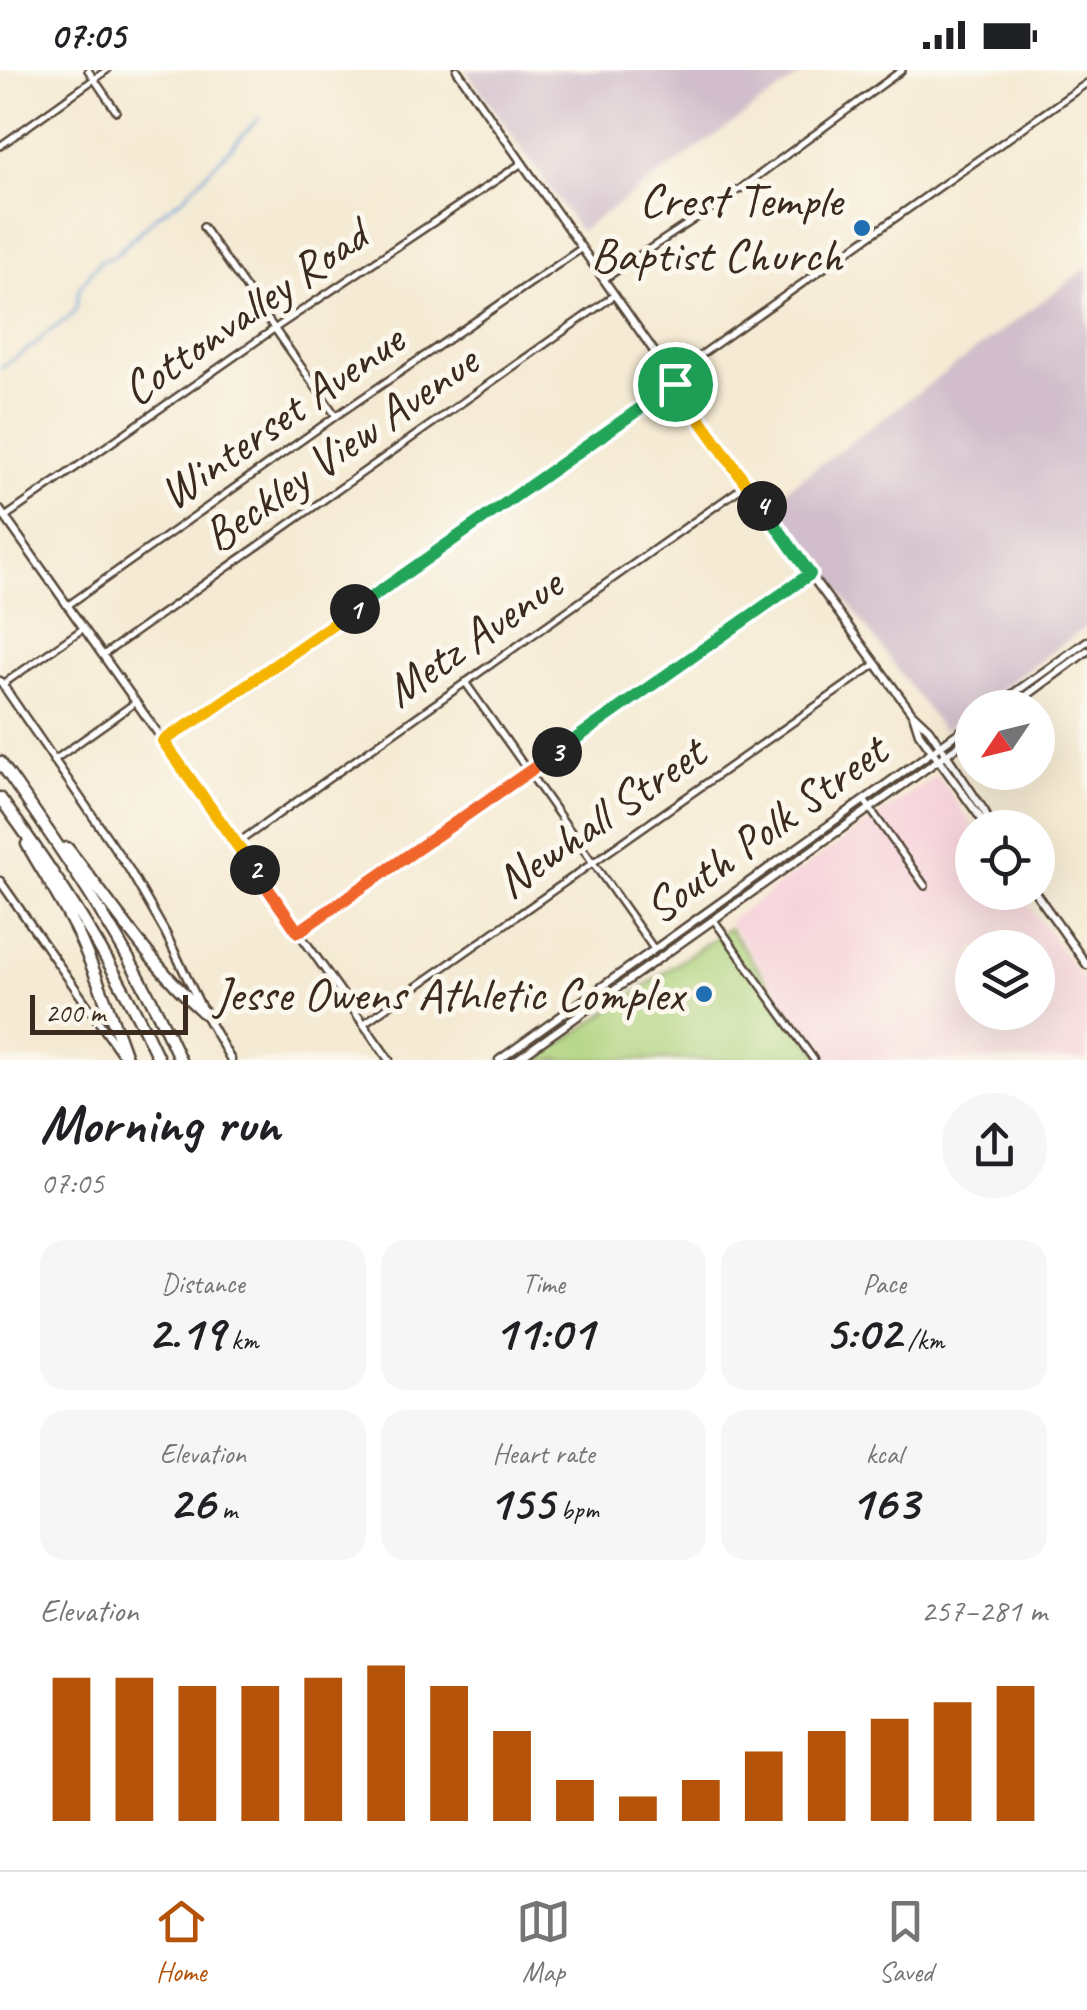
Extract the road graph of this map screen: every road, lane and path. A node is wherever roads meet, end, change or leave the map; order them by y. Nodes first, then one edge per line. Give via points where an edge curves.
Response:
1 (88, 70) edge
2 (107, 70) edge
3 (457, 70) edge
4 (902, 70) edge
5 (94, 78) junction
6 (1087, 83) edge
7 (116, 111) dead end
8 (0, 146) edge
9 (522, 162) junction
10 (203, 228) dead end
11 (582, 248) junction
12 (604, 279) junction
13 (615, 295) junction
14 (274, 329) junction
15 (669, 374) junction
16 (675, 384) junction
17 (336, 416) junction
18 (747, 484) junction
19 (2, 514) edge
20 (810, 574) junction
21 (68, 606) junction
22 (84, 628) junction
23 (1087, 640) edge
24 (1087, 651) edge
25 (103, 656) junction
26 (876, 664) junction
27 (465, 682) junction
28 (1, 683) edge
29 (1027, 688) junction
30 (1024, 690) edge
31 (136, 702) junction
32 (912, 713) junction
33 (955, 735) edge
34 (163, 741) junction
35 (941, 745) junction
36 (955, 748) edge
37 (933, 751) junction
38 (947, 754) junction
39 (53, 760) junction
40 (938, 760) junction
41 (0, 762) edge
42 (529, 772) junction
43 (22, 794) junction
44 (0, 798) edge
45 (864, 800) junction
46 (870, 808) junction
47 (976, 810) edge
48 (985, 810) edge
49 (236, 844) junction
50 (802, 844) junction
51 (808, 852) junction
52 (592, 862) junction
53 (0, 881) edge
54 (753, 884) junction
55 (925, 886) dead end
56 (1048, 910) edge
57 (710, 914) junction
58 (298, 932) junction
59 (655, 950) junction
60 (661, 958) junction
61 (1087, 965) edge
62 (204, 1014) junction
63 (363, 1024) junction
64 (550, 1030) junction
65 (126, 1060) edge
66 (159, 1060) edge
67 (180, 1060) edge
68 (230, 1060) edge
69 (389, 1060) edge
70 (500, 1060) edge
71 (516, 1060) edge
72 (814, 1060) edge

1 - 5 street
2 - 5 street
3 - 9 main road
4 - 12 street
5 - 7 street
5 - 8 street
6 - 15 street
9 - 11 main road
9 - 14 street, Cottonvalley Road
10 - 14 street
11 - 12 main road
11 - 17 street, Winterset Avenue
12 - 13 main road
13 - 15 main road
13 - 25 street, Beckley View Avenue
14 - 17 street
14 - 19 street, Cottonvalley Road
15 - 16 main road
16 - 18 main road
16 - 34 street
17 - 21 street, Winterset Avenue
18 - 20 main road
18 - 27 street, Metz Avenue
19 - 21 main road
20 - 26 main road
20 - 42 street
21 - 22 main road
22 - 25 main road
22 - 28 street
23 - 29 main road
24 - 29 main road
25 - 31 main road
26 - 32 main road
26 - 52 street, Newhall Street
27 - 42 street
27 - 49 street, Metz Avenue
28 - 39 main road
29 - 30 main road
31 - 34 main road
31 - 39 street
32 - 35 main road
32 - 37 main road
33 - 35 main road, South Polk Street
34 - 49 main road
35 - 37 main road, South Polk Street
35 - 38 main road
36 - 38 main road, South Polk Street
37 - 40 main road
37 - 45 main road, South Polk Street
38 - 40 main road, South Polk Street
38 - 48 main road
39 - 62 main road via 150,903
40 - 46 main road, South Polk Street
40 - 47 main road
41 - 43 highway
42 - 52 street
42 - 58 street
43 - 62 highway via 128,930
43 - 67 highway via 108,923
44 - 65 highway via 78,934
44 - 66 highway via 81,914
45 - 46 street
45 - 50 main road, South Polk Street
46 - 51 main road, South Polk Street
46 - 55 street
49 - 58 main road
50 - 51 main road
50 - 54 main road, South Polk Street
51 - 54 main road, South Polk Street
52 - 59 street
52 - 63 street, Newhall Street
53 - 65 main road
54 - 57 main road, South Polk Street
56 - 61 main road
57 - 59 main road, South Polk Street
57 - 60 main road, South Polk Street
57 - 72 street
58 - 63 main road
59 - 60 street
59 - 64 main road, South Polk Street
60 - 64 main road, South Polk Street
62 - 68 main road
63 - 69 main road
64 - 70 main road, South Polk Street
64 - 71 main road, South Polk Street

